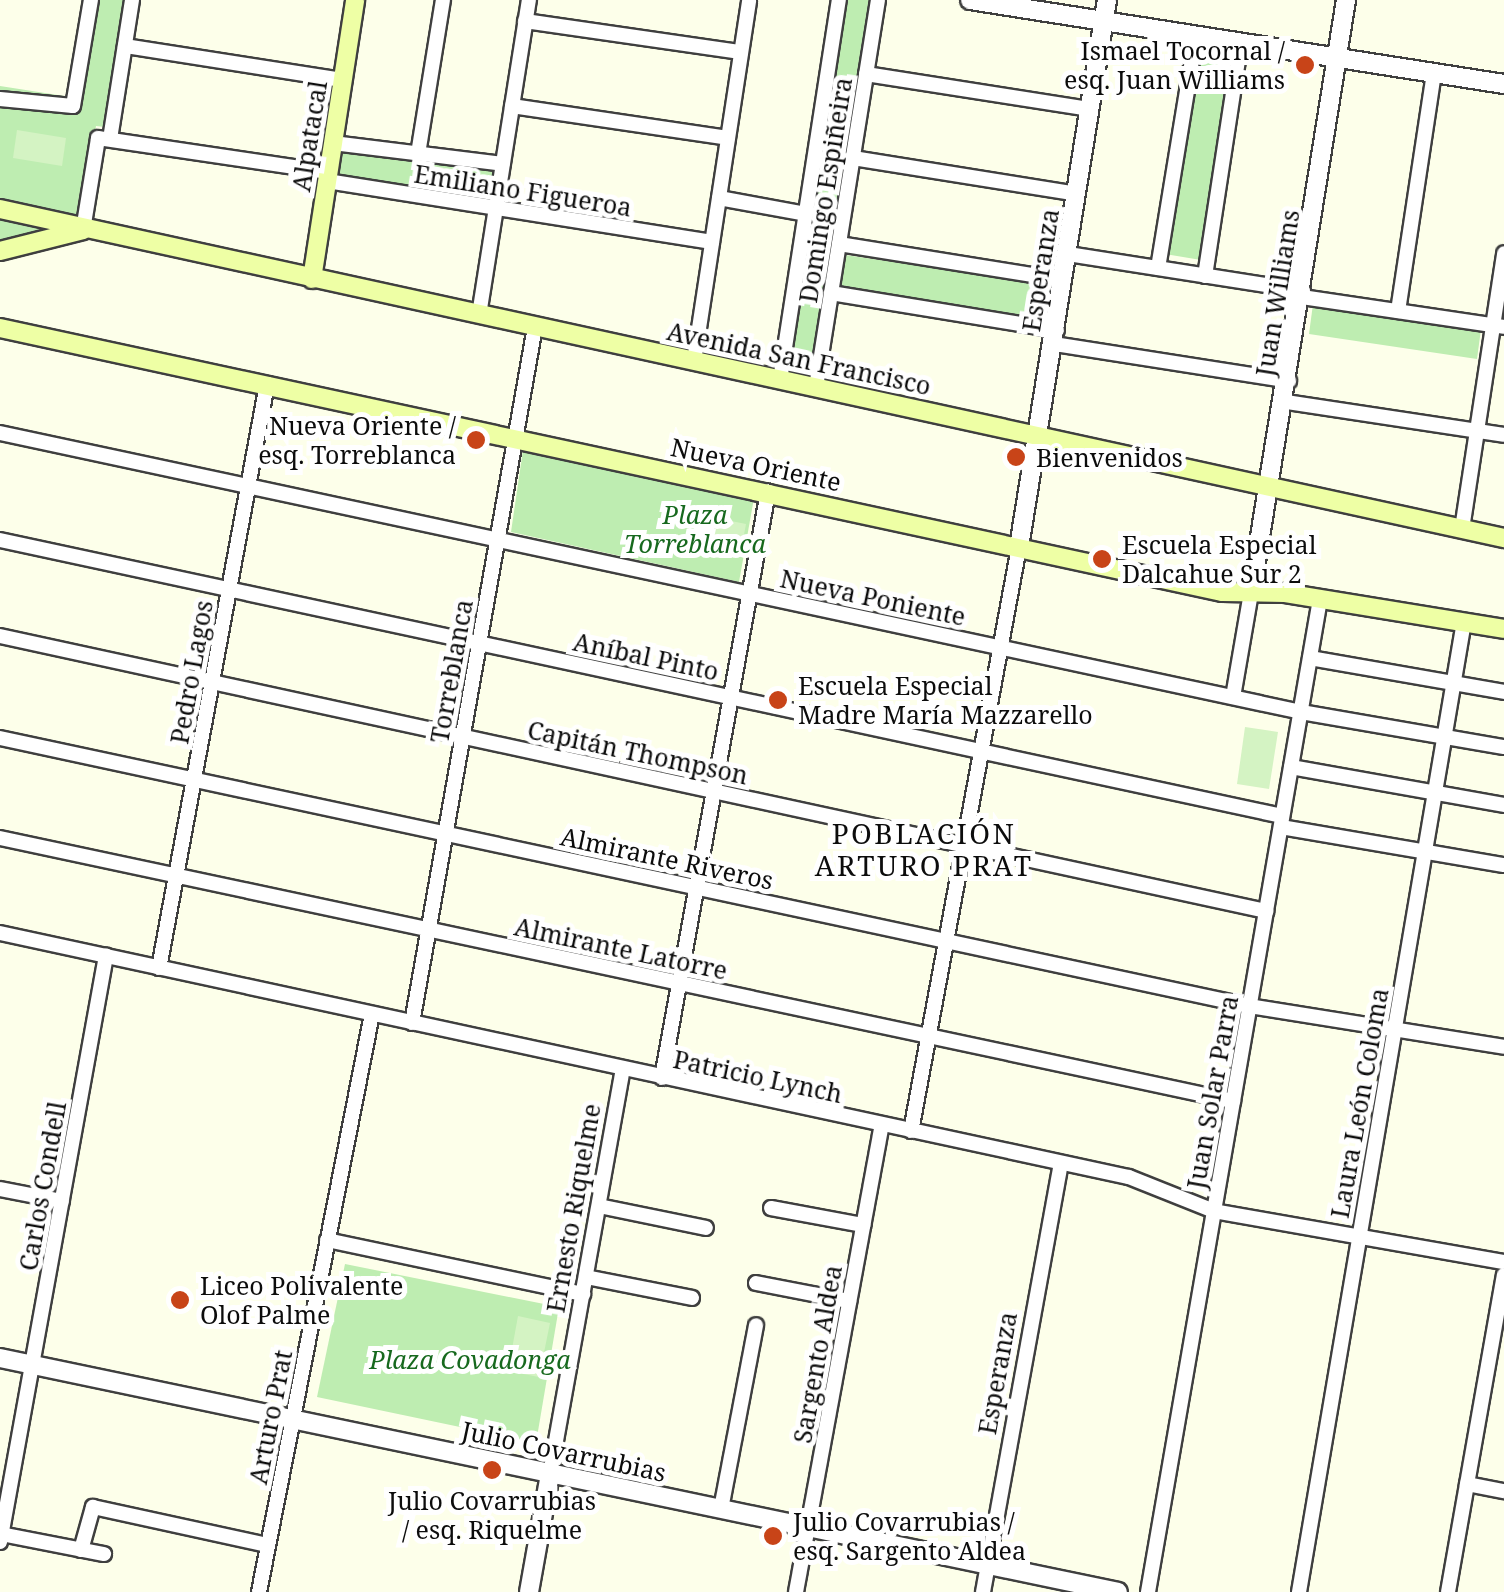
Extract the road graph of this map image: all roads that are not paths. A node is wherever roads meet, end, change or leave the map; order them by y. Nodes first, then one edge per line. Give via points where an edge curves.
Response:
1 (90, 0) edge
2 (132, 0) edge
3 (355, 0) edge
4 (443, 0) edge
5 (529, 0) edge
6 (749, 0) edge
7 (839, 0) edge
8 (878, 0) edge
9 (972, 0) edge
10 (1107, 0) edge
11 (1346, 0) edge
12 (1013, 3) edge
13 (526, 21) junction
14 (1104, 21) junction
15 (1196, 35) junction
16 (1240, 42) junction
17 (124, 46) junction
18 (741, 52) junction
19 (1338, 58) junction
20 (1434, 73) junction
21 (866, 74) junction
22 (342, 80) junction
23 (1504, 84) edge
24 (0, 99) edge
25 (512, 106) junction
26 (1090, 109) junction
27 (728, 138) junction
28 (104, 139) junction
29 (333, 143) junction
30 (418, 154) junction
31 (852, 158) junction
32 (503, 164) junction
33 (328, 177) junction
34 (1078, 194) junction
35 (719, 198) junction
36 (0, 209) edge
37 (496, 209) junction
38 (806, 214) junction
39 (83, 230) junction
40 (712, 242) junction
41 (839, 244) junction
42 (0, 251) edge
43 (1504, 253) edge
44 (1068, 254) junction
45 (1158, 268) junction
46 (1205, 276) junction
47 (312, 279) junction
48 (1064, 280) junction
49 (831, 293) junction
50 (1302, 294) junction
51 (1398, 311) junction
52 (479, 315) junction
53 (1499, 326) edge
54 (536, 327) junction
55 (0, 328) edge
56 (1056, 337) junction
57 (694, 361) junction
58 (780, 380) junction
59 (1289, 381) junction
60 (267, 384) junction
61 (816, 388) junction
62 (1286, 402) junction
63 (1477, 431) junction
64 (0, 433) edge
65 (1504, 435) edge
66 (1040, 436) junction
67 (516, 437) junction
68 (248, 486) junction
69 (1271, 488) junction
70 (768, 492) junction
71 (1462, 529) junction
72 (1504, 538) edge
73 (0, 540) edge
74 (498, 540) junction
75 (1019, 547) junction
76 (229, 589) junction
77 (748, 593) junction
78 (1251, 593) junction
79 (1320, 599) junction
80 (1464, 622) junction
81 (1504, 628) edge
82 (0, 636) edge
83 (479, 643) junction
84 (1001, 647) junction
85 (1310, 658) junction
86 (212, 682) junction
87 (1454, 684) junction
88 (1504, 692) edge
89 (729, 696) junction
90 (1233, 697) junction
91 (1300, 712) junction
92 (463, 736) junction
93 (1444, 737) junction
94 (0, 738) edge
95 (1504, 747) edge
96 (982, 751) junction
97 (1291, 767) junction
98 (194, 779) junction
99 (714, 791) junction
100 (1435, 792) junction
101 (1504, 804) edge
102 (1282, 821) junction
103 (446, 833) junction
104 (0, 838) edge
105 (964, 846) junction
106 (1425, 852) junction
107 (1504, 865) edge
108 (176, 874) junction
109 (697, 887) junction
110 (1266, 911) junction
111 (428, 929) junction
112 (0, 933) edge
113 (946, 941) junction
114 (106, 956) junction
115 (159, 968) junction
116 (679, 984) junction
117 (1249, 1006) junction
118 (372, 1014) junction
119 (412, 1023) junction
120 (1395, 1030) junction
121 (928, 1036) junction
122 (1504, 1047) edge
123 (623, 1069) junction
124 (662, 1078) junction
125 (1233, 1102) junction
126 (882, 1125) junction
127 (910, 1131) junction
128 (1062, 1163) junction
129 (0, 1189) edge
130 (62, 1201) junction
131 (599, 1206) junction
132 (771, 1208) dead end
133 (1214, 1210) junction
134 (863, 1225) junction
135 (706, 1228) dead end
136 (1359, 1237) junction
137 (327, 1240) junction
138 (1504, 1262) edge
139 (1504, 1275) edge
140 (586, 1277) junction
141 (756, 1283) dead end
142 (583, 1294) junction
143 (692, 1298) dead end
144 (850, 1301) junction
145 (756, 1325) dead end
146 (0, 1358) edge
147 (32, 1365) junction
148 (1487, 1370) junction
149 (1504, 1374) edge
150 (292, 1418) junction
151 (550, 1474) junction
152 (1467, 1484) junction
153 (1504, 1491) edge
154 (721, 1510) junction
155 (808, 1528) junction
156 (1, 1538) edge
157 (268, 1544) junction
158 (81, 1550) junction
159 (104, 1554) dead end
160 (988, 1564) junction
161 (259, 1592) edge
162 (529, 1592) edge
163 (796, 1592) edge
164 (983, 1592) edge
165 (1118, 1592) edge
166 (1148, 1592) edge
167 (1299, 1592) edge
168 (1448, 1592) edge

1 - 24 street via 73,106
2 - 17 street
3 - 22 main road, Alpatacal
4 - 30 street
5 - 13 street
6 - 18 street
7 - 38 street, Domingo Espiñeira
8 - 21 street, Domingo Espiñeira
9 - 12 street
10 - 14 street, Esperanza
11 - 19 street, Juan Williams
12 - 14 street
13 - 18 street
13 - 25 street
14 - 15 street
14 - 26 street, Esperanza
15 - 16 street
15 - 45 street
16 - 19 street
16 - 46 street
17 - 22 street
17 - 28 street
18 - 27 street
19 - 20 street
19 - 50 street, Juan Williams
20 - 23 street
20 - 51 street
21 - 26 street
21 - 31 street, Domingo Espiñeira
22 - 29 main road, Alpatacal
25 - 27 street
25 - 32 street
26 - 34 street, Esperanza
27 - 35 street
28 - 33 street, Emiliano Figueroa
28 - 39 street
29 - 30 street, Emiliano Figueroa
29 - 33 main road, Alpatacal
30 - 32 street, Emiliano Figueroa
31 - 34 street
31 - 41 street, Domingo Espiñeira
32 - 37 street
33 - 37 street, Emiliano Figueroa
33 - 47 main road, Alpatacal
34 - 44 street, Esperanza
35 - 38 street
35 - 40 street
36 - 39 main road, Avenida San Francisco
37 - 40 street, Emiliano Figueroa
37 - 52 street
38 - 58 street, Domingo Espiñeira
39 - 42 main road, Avenida San Francisco
39 - 47 main road, Avenida San Francisco
40 - 57 street
41 - 48 street
41 - 49 street, Domingo Espiñeira
43 - 53 street
44 - 45 street
44 - 48 street, Esperanza
45 - 46 street
46 - 50 street
47 - 52 main road, Avenida San Francisco
48 - 56 street, Esperanza
49 - 56 street
49 - 61 street, Domingo Espiñeira
50 - 51 street
50 - 59 street, Juan Williams
51 - 53 street
52 - 54 main road, Avenida San Francisco
53 - 63 street
54 - 57 main road, Avenida San Francisco
54 - 67 street, Torreblanca
55 - 60 main road, Nueva Oriente
56 - 59 street
56 - 66 street, Esperanza
57 - 58 main road, Avenida San Francisco
58 - 61 main road, Avenida San Francisco
59 - 62 street, Juan Williams
60 - 67 main road, Nueva Oriente
60 - 68 street, Pedro Lagos
61 - 66 main road, Avenida San Francisco
62 - 63 street
62 - 69 street, Juan Williams
63 - 65 street
63 - 71 street
64 - 68 street, Nueva Poniente
66 - 69 main road, Avenida San Francisco
66 - 75 street, Esperanza
67 - 70 main road, Nueva Oriente
67 - 74 street, Torreblanca
68 - 74 street, Nueva Poniente
68 - 76 street, Pedro Lagos
69 - 71 main road, Avenida San Francisco
69 - 78 street, Juan Williams
70 - 75 main road, Nueva Oriente
70 - 77 street
71 - 72 main road, Avenida San Francisco
73 - 76 street, Aníbal Pinto
74 - 77 street, Nueva Poniente
74 - 83 street, Torreblanca
75 - 78 main road, Nueva Oriente
75 - 84 street
76 - 83 street, Aníbal Pinto
76 - 86 street, Pedro Lagos
77 - 84 street, Nueva Poniente
77 - 89 street
78 - 79 main road, Nueva Oriente
78 - 90 street
79 - 80 main road, Nueva Oriente
79 - 85 street, Juan Solar Parra
80 - 81 main road, Nueva Oriente
80 - 87 street, Laura León Coloma
82 - 86 street, Capitán Thompson
83 - 89 street, Aníbal Pinto
83 - 92 street, Torreblanca
84 - 90 street, Nueva Poniente
84 - 96 street
85 - 87 street
85 - 91 street, Juan Solar Parra
86 - 92 street, Capitán Thompson
86 - 98 street, Pedro Lagos
87 - 88 street
87 - 93 street, Laura León Coloma
89 - 96 street, Aníbal Pinto
89 - 99 street
90 - 91 street, Nueva Poniente
91 - 93 street, Nueva Poniente
91 - 97 street, Juan Solar Parra
92 - 99 street, Capitán Thompson
92 - 103 street, Torreblanca
93 - 95 street, Nueva Poniente
93 - 100 street, Laura León Coloma
94 - 98 street, Almirante Riveros
96 - 102 street, Aníbal Pinto
96 - 105 street
97 - 100 street
97 - 102 street, Juan Solar Parra
98 - 103 street, Almirante Riveros
98 - 108 street, Pedro Lagos
99 - 105 street, Capitán Thompson
99 - 109 street
100 - 101 street
100 - 106 street, Laura León Coloma
102 - 106 street, Aníbal Pinto
102 - 110 street, Juan Solar Parra
103 - 109 street, Almirante Riveros
103 - 111 street, Torreblanca
104 - 108 street, Almirante Latorre
105 - 110 street, Capitán Thompson
105 - 113 street
106 - 107 street, Aníbal Pinto
106 - 120 street, Laura León Coloma
108 - 111 street, Almirante Latorre
108 - 115 street, Pedro Lagos
109 - 113 street, Almirante Riveros
109 - 116 street
110 - 117 street, Juan Solar Parra
111 - 116 street, Almirante Latorre
111 - 119 street, Torreblanca
112 - 114 street, Patricio Lynch
113 - 117 street, Almirante Riveros
113 - 121 street
114 - 115 street, Patricio Lynch
114 - 130 street, Carlos Condell
115 - 118 street, Patricio Lynch
116 - 121 street, Almirante Latorre
116 - 124 street
117 - 120 street, Almirante Riveros
117 - 125 street, Juan Solar Parra
118 - 119 street, Patricio Lynch
118 - 137 street, Arturo Prat
119 - 123 street, Patricio Lynch
120 - 122 street, Almirante Riveros
120 - 136 street, Laura León Coloma
121 - 125 street, Almirante Latorre
121 - 127 street
123 - 124 street, Patricio Lynch
123 - 131 street, Ernesto Riquelme
124 - 126 street, Patricio Lynch
125 - 133 street, Juan Solar Parra
126 - 127 street, Patricio Lynch
126 - 134 street, Sargento Aldea
127 - 128 street, Patricio Lynch
128 - 133 street, Patricio Lynch via 1146,1182
128 - 160 street, Esperanza
129 - 130 street
130 - 147 street, Carlos Condell
131 - 135 street
131 - 140 street, Ernesto Riquelme
132 - 134 street
133 - 136 street, Patricio Lynch
133 - 166 street, Juan Solar Parra
134 - 144 street, Sargento Aldea
136 - 138 street, Patricio Lynch
136 - 167 street, Laura León Coloma
137 - 142 street
137 - 150 street, Arturo Prat
139 - 148 street
140 - 142 street, Ernesto Riquelme
140 - 143 street
141 - 144 street
142 - 151 street, Ernesto Riquelme
144 - 155 street, Sargento Aldea
145 - 154 street
146 - 147 street, Julio Covarrubias
147 - 150 street, Julio Covarrubias
147 - 156 street, Carlos Condell
148 - 149 street
148 - 152 street
150 - 151 street, Julio Covarrubias
150 - 157 street, Arturo Prat
151 - 154 street, Julio Covarrubias
151 - 162 street, Ernesto Riquelme
152 - 153 street
152 - 168 street
154 - 155 street, Julio Covarrubias
155 - 160 street, Julio Covarrubias
155 - 163 street, Sargento Aldea
156 - 158 street
157 - 158 street via 94,1507
157 - 161 street, Arturo Prat
158 - 159 street
160 - 164 street, Esperanza
160 - 165 street, Julio Covarrubias

